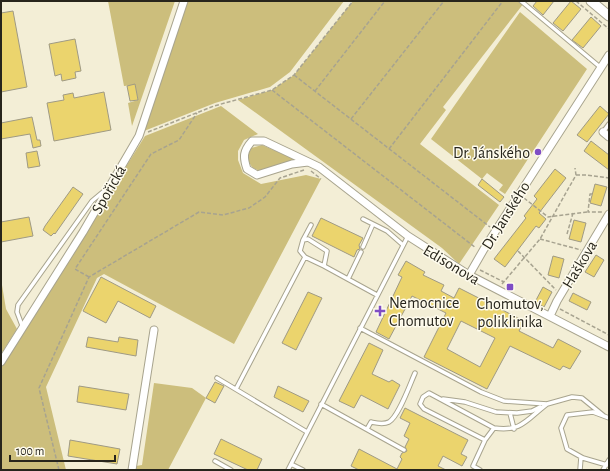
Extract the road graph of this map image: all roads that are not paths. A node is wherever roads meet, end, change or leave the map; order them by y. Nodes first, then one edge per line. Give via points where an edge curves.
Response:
1 (184, 1) edge
2 (521, 1) edge
3 (591, 1) edge
4 (609, 16) edge
5 (609, 55) edge
6 (600, 67) junction
7 (609, 124) edge
8 (603, 132) joint
9 (609, 137) edge
10 (308, 162) junction
11 (109, 188) junction
12 (609, 213) edge
13 (363, 219) dead end
14 (373, 224) junction
15 (311, 225) dead end
16 (408, 236) junction
17 (303, 240) junction
18 (403, 245) junction
19 (363, 247) dead end
20 (361, 252) dead end
21 (305, 257) junction
22 (324, 266) junction
23 (469, 276) junction
24 (348, 279) junction
25 (377, 295) junction
26 (550, 316) junction
27 (23, 328) junction
28 (360, 328) junction
29 (154, 330) dead end
30 (609, 347) edge
31 (1, 362) edge
32 (415, 373) dead end
33 (217, 378) dead end
34 (236, 389) junction
35 (440, 398) junction
36 (321, 404) junction
37 (546, 404) junction
38 (510, 413) junction
39 (604, 416) junction
40 (609, 418) edge
41 (494, 428) junction
42 (514, 428) junction
43 (367, 429) junction
44 (307, 432) junction
45 (485, 440) junction
46 (404, 450) dead end
47 (581, 457) junction
48 (609, 460) edge
49 (215, 461) dead end
50 (291, 464) junction
51 (607, 465) junction
52 (132, 470) edge
53 (231, 470) edge
54 (288, 470) edge
55 (303, 470) edge
56 (480, 470) edge
57 (580, 470) edge
58 (604, 470) edge

1 - 11 street, Spořická via 139,136
2 - 6 lane
3 - 4 street
5 - 6 street, Dr. Janského
6 - 23 street, Dr. Janského via 481,253
7 - 8 lane
8 - 9 street
10 - 10 street, Edisonova via 264,141 252,141 246,147 243,158 247,169 257,175 292,164
10 - 16 street, Edisonova via 319,167
11 - 27 street, Spořická
11 - 27 lane via 92,201 18,305 16,312
12 - 26 street, Haškova
13 - 14 lane
14 - 18 lane via 387,231
14 - 19 lane
15 - 17 lane
16 - 18 lane
16 - 23 street, Edisonova
17 - 21 lane via 300,251
17 - 22 lane via 308,239 327,251
18 - 25 lane
20 - 24 lane
21 - 22 lane
21 - 34 lane
22 - 24 lane
23 - 26 street, Edisonova
24 - 25 lane
25 - 28 lane
26 - 30 street, Edisonova
27 - 31 street, Spořická
28 - 36 lane
28 - 37 lane via 481,392 504,401
29 - 52 street
32 - 43 lane via 394,417 388,423 370,422
33 - 34 lane
34 - 44 lane
35 - 38 lane
35 - 41 lane
35 - 45 lane via 429,393 423,397 420,404 424,409
36 - 43 lane
36 - 44 lane
37 - 38 lane via 532,411
37 - 39 lane via 572,397 582,398
37 - 42 lane via 519,427
38 - 42 lane
39 - 40 lane
39 - 47 lane via 593,412 567,415 561,428 563,439 567,449
41 - 42 lane
41 - 45 lane
43 - 46 lane
44 - 50 lane
45 - 56 lane via 473,466
47 - 51 lane
47 - 57 lane
48 - 51 lane
49 - 53 lane
50 - 54 lane
50 - 55 lane
51 - 58 lane

